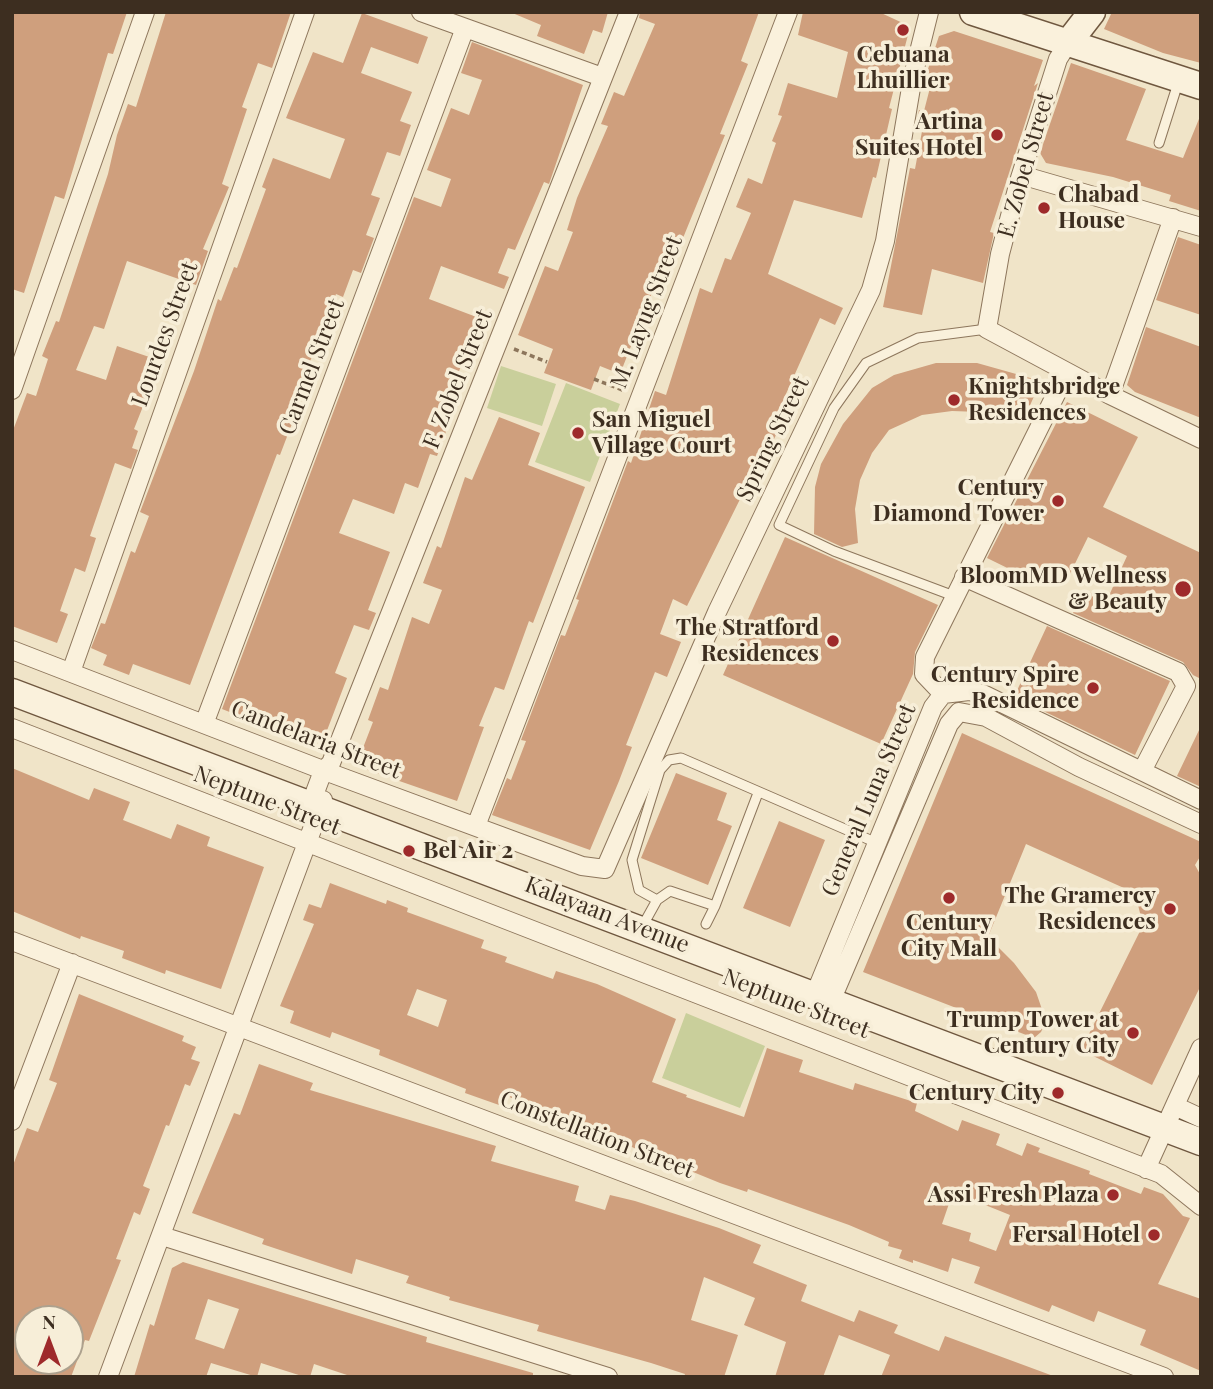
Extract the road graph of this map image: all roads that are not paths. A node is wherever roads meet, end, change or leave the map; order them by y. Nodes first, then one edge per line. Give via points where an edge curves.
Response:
1 (145, 12) edge
2 (305, 12) edge
3 (421, 12) edge
4 (629, 12) edge
5 (788, 12) edge
6 (929, 12) edge
7 (973, 12) edge
8 (1092, 12) edge
9 (465, 29) junction
10 (1068, 43) junction
11 (602, 77) junction
12 (1190, 82) edge
13 (1159, 143) dead end
14 (1021, 175) junction
15 (1173, 218) junction
16 (1201, 227) edge
17 (987, 329) junction
18 (1067, 372) junction
19 (12, 390) edge
20 (1110, 395) junction
21 (1201, 439) edge
22 (964, 577) junction
23 (954, 596) junction
24 (12, 649) edge
25 (71, 672) junction
26 (12, 692) edge
27 (943, 694) junction
28 (204, 723) junction
29 (12, 728) edge
30 (329, 769) junction
31 (1142, 771) junction
32 (1177, 788) junction
33 (758, 793) junction
34 (1200, 796) edge
35 (316, 805) junction
36 (1168, 808) junction
37 (1201, 824) edge
38 (476, 826) junction
39 (305, 843) junction
40 (877, 843) junction
41 (895, 850) junction
42 (605, 869) joint
43 (657, 900) junction
44 (715, 906) junction
45 (706, 924) dead end
46 (642, 928) junction
47 (12, 941) edge
48 (72, 963) junction
49 (823, 997) junction
50 (239, 1024) junction
51 (1201, 1048) edge
52 (1170, 1116) junction
53 (1201, 1118) edge
54 (12, 1121) edge
55 (1201, 1142) edge
56 (1146, 1169) junction
57 (1201, 1206) edge
58 (162, 1236) junction
59 (108, 1377) edge
60 (608, 1377) edge
61 (1164, 1377) edge

1 - 19 street
2 - 25 street, Lourdes Street
3 - 9 street
4 - 11 street, F. Zobel Street
5 - 38 street, M. Layug Street
6 - 42 street, Spring Street via 913,76 885,241 871,290 717,611
7 - 10 main road
8 - 10 main road, E. Zobel Street
9 - 11 street
9 - 28 street, Carmel Street
10 - 12 main road
10 - 14 street, E. Zobel Street via 1058,59
11 - 30 street, F. Zobel Street
12 - 13 lane
14 - 15 street
14 - 17 street, E. Zobel Street
15 - 16 street
15 - 20 street
17 - 18 street
17 - 23 lane via 918,338 866,363 834,408 779,524 834,551
18 - 20 street
18 - 22 street
20 - 21 street
22 - 23 street
22 - 31 street via 1178,672 1186,687
23 - 27 street via 925,657 924,674
24 - 25 street, Candelaria Street
25 - 28 street, Candelaria Street
26 - 35 main road, Kalayaan Avenue
27 - 31 street, General Luna Street via 983,694
27 - 40 street, General Luna Street via 933,707
28 - 30 street, Candelaria Street
29 - 39 street, Neptune Street
30 - 35 street, F. Zobel Street
30 - 38 street, Candelaria Street
31 - 32 street, General Luna Street
32 - 34 street, General Luna Street
32 - 36 street
33 - 40 lane
33 - 43 lane via 681,758 669,760 660,770 632,860 639,890
33 - 44 lane
35 - 39 street, F. Zobel Street
35 - 46 main road, Kalayaan Avenue
36 - 37 street, General Luna Street
36 - 41 street, General Luna Street via 986,717 964,711 948,723
38 - 42 street, Candelaria Street via 582,866
39 - 50 street, F. Zobel Street
39 - 56 street, Neptune Street
40 - 41 street
40 - 49 street, General Luna Street
41 - 49 street, General Luna Street
43 - 44 lane via 670,891
43 - 46 lane
44 - 45 lane
46 - 49 main road, Kalayaan Avenue
47 - 48 street, Constellation Street
48 - 50 street, Constellation Street
48 - 54 street
49 - 52 main road, Kalayaan Avenue
50 - 58 street, F. Zobel Street
50 - 61 street, Constellation Street
51 - 52 street
52 - 53 street, Kalayaan Avenue
52 - 55 main road, Kalayaan Avenue
52 - 56 street
56 - 57 street, Neptune Street via 1161,1174
58 - 59 street, F. Zobel Street
58 - 60 street

